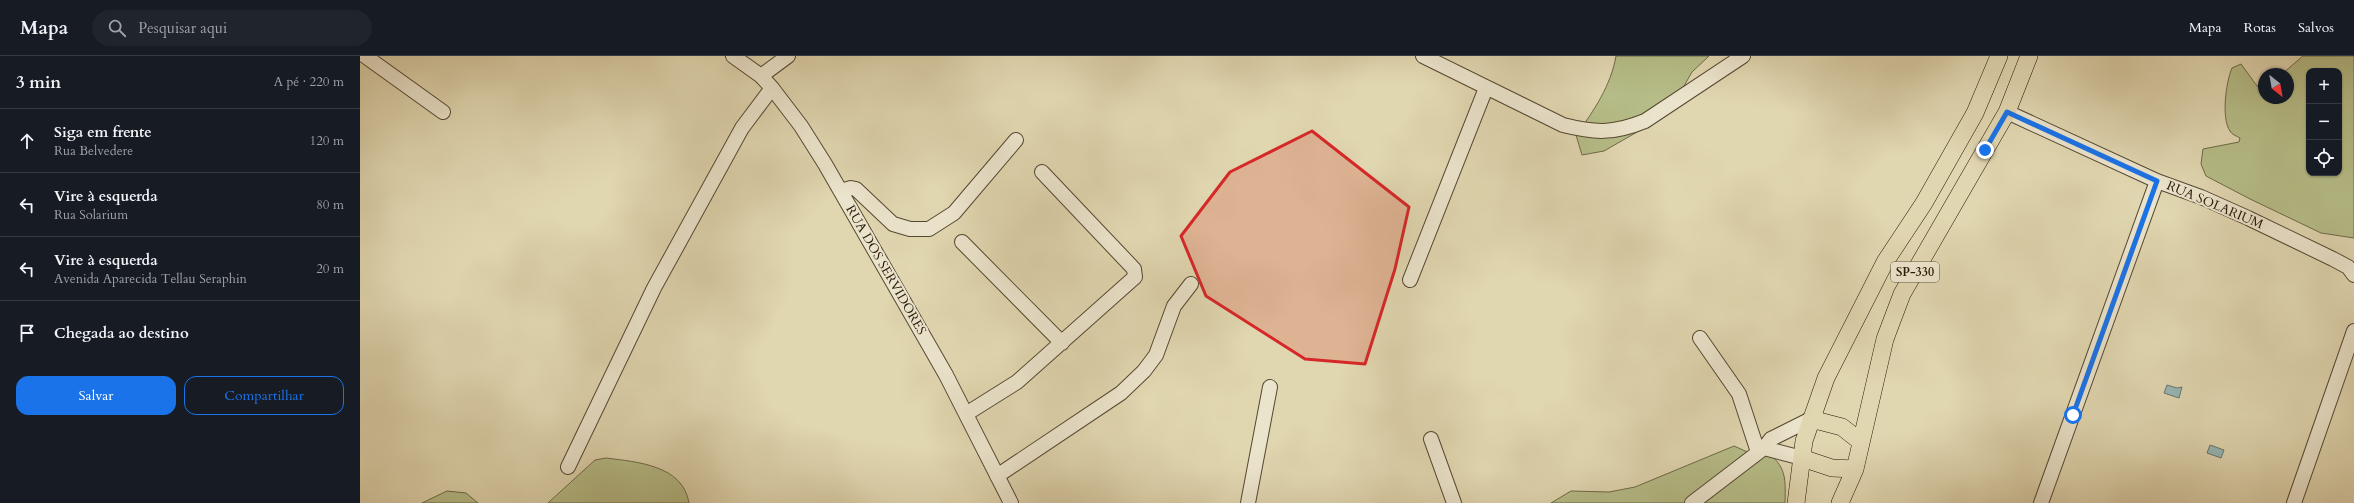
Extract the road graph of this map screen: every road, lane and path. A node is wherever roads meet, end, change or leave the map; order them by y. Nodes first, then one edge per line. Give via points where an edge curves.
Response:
1 (365, 56) edge
2 (733, 56) edge
3 (788, 56) edge
4 (1423, 56) edge
5 (1744, 56) edge
6 (1999, 56) edge
7 (2029, 56) edge
8 (761, 76) junction
9 (772, 88) junction
10 (1486, 88) junction
11 (443, 112) dead end
12 (2007, 112) junction
13 (1016, 140) dead end
14 (1042, 172) dead end
15 (2157, 181) junction
16 (841, 191) junction
17 (962, 242) dead end
18 (2354, 275) edge
19 (1410, 280) dead end
20 (1190, 284) dead end
21 (2354, 331) edge
22 (1700, 338) dead end
23 (1062, 343) junction
24 (1270, 387) dead end
25 (966, 414) junction
26 (1811, 419) junction
27 (1431, 439) dead end
28 (1861, 442) junction
29 (1761, 450) junction
30 (1802, 458) junction
31 (568, 467) dead end
32 (1855, 469) junction
33 (997, 476) junction
34 (1011, 503) edge
35 (1248, 503) edge
36 (1454, 503) edge
37 (1692, 503) edge
38 (1796, 503) edge
39 (1840, 503) edge
40 (2041, 503) edge
41 (2294, 503) edge

1 - 11 street
2 - 8 street, RUA DOS SERVIDORES
3 - 8 street
4 - 10 street
5 - 10 street via 1645,121 1606,133 1563,125
6 - 26 main road, SP-330 via 1975,113 1924,203 1885,262 1826,378
7 - 12 main road, SP-330
8 - 9 street, RUA DOS SERVIDORES
9 - 16 street, RUA DOS SERVIDORES via 801,126
9 - 31 street via 742,128 654,288
10 - 19 street
12 - 15 street, RUA SOLARIUM
12 - 28 main road, SP-330 via 1902,294 1885,339
13 - 16 street via 954,213 929,229 910,229 893,224 856,189
14 - 23 street via 1134,269 1135,277
15 - 18 street, RUA SOLARIUM via 2201,196 2333,259 2348,267
15 - 40 street
16 - 25 street, RUA DOS SERVIDORES
17 - 23 street
20 - 33 street via 1174,306 1156,355 1144,371 1121,393
21 - 41 street
22 - 29 street via 1739,394
23 - 25 street via 1017,382
24 - 35 street
25 - 33 street, RUA DOS SERVIDORES
26 - 28 main road via 1842,427
26 - 29 street via 1771,439
26 - 30 main road, SP-330
27 - 36 street
28 - 32 main road, SP-330
29 - 30 street
29 - 37 street
30 - 32 main road via 1832,468
30 - 38 main road, SP-330
32 - 39 main road, SP-330
33 - 34 street, RUA DOS SERVIDORES

